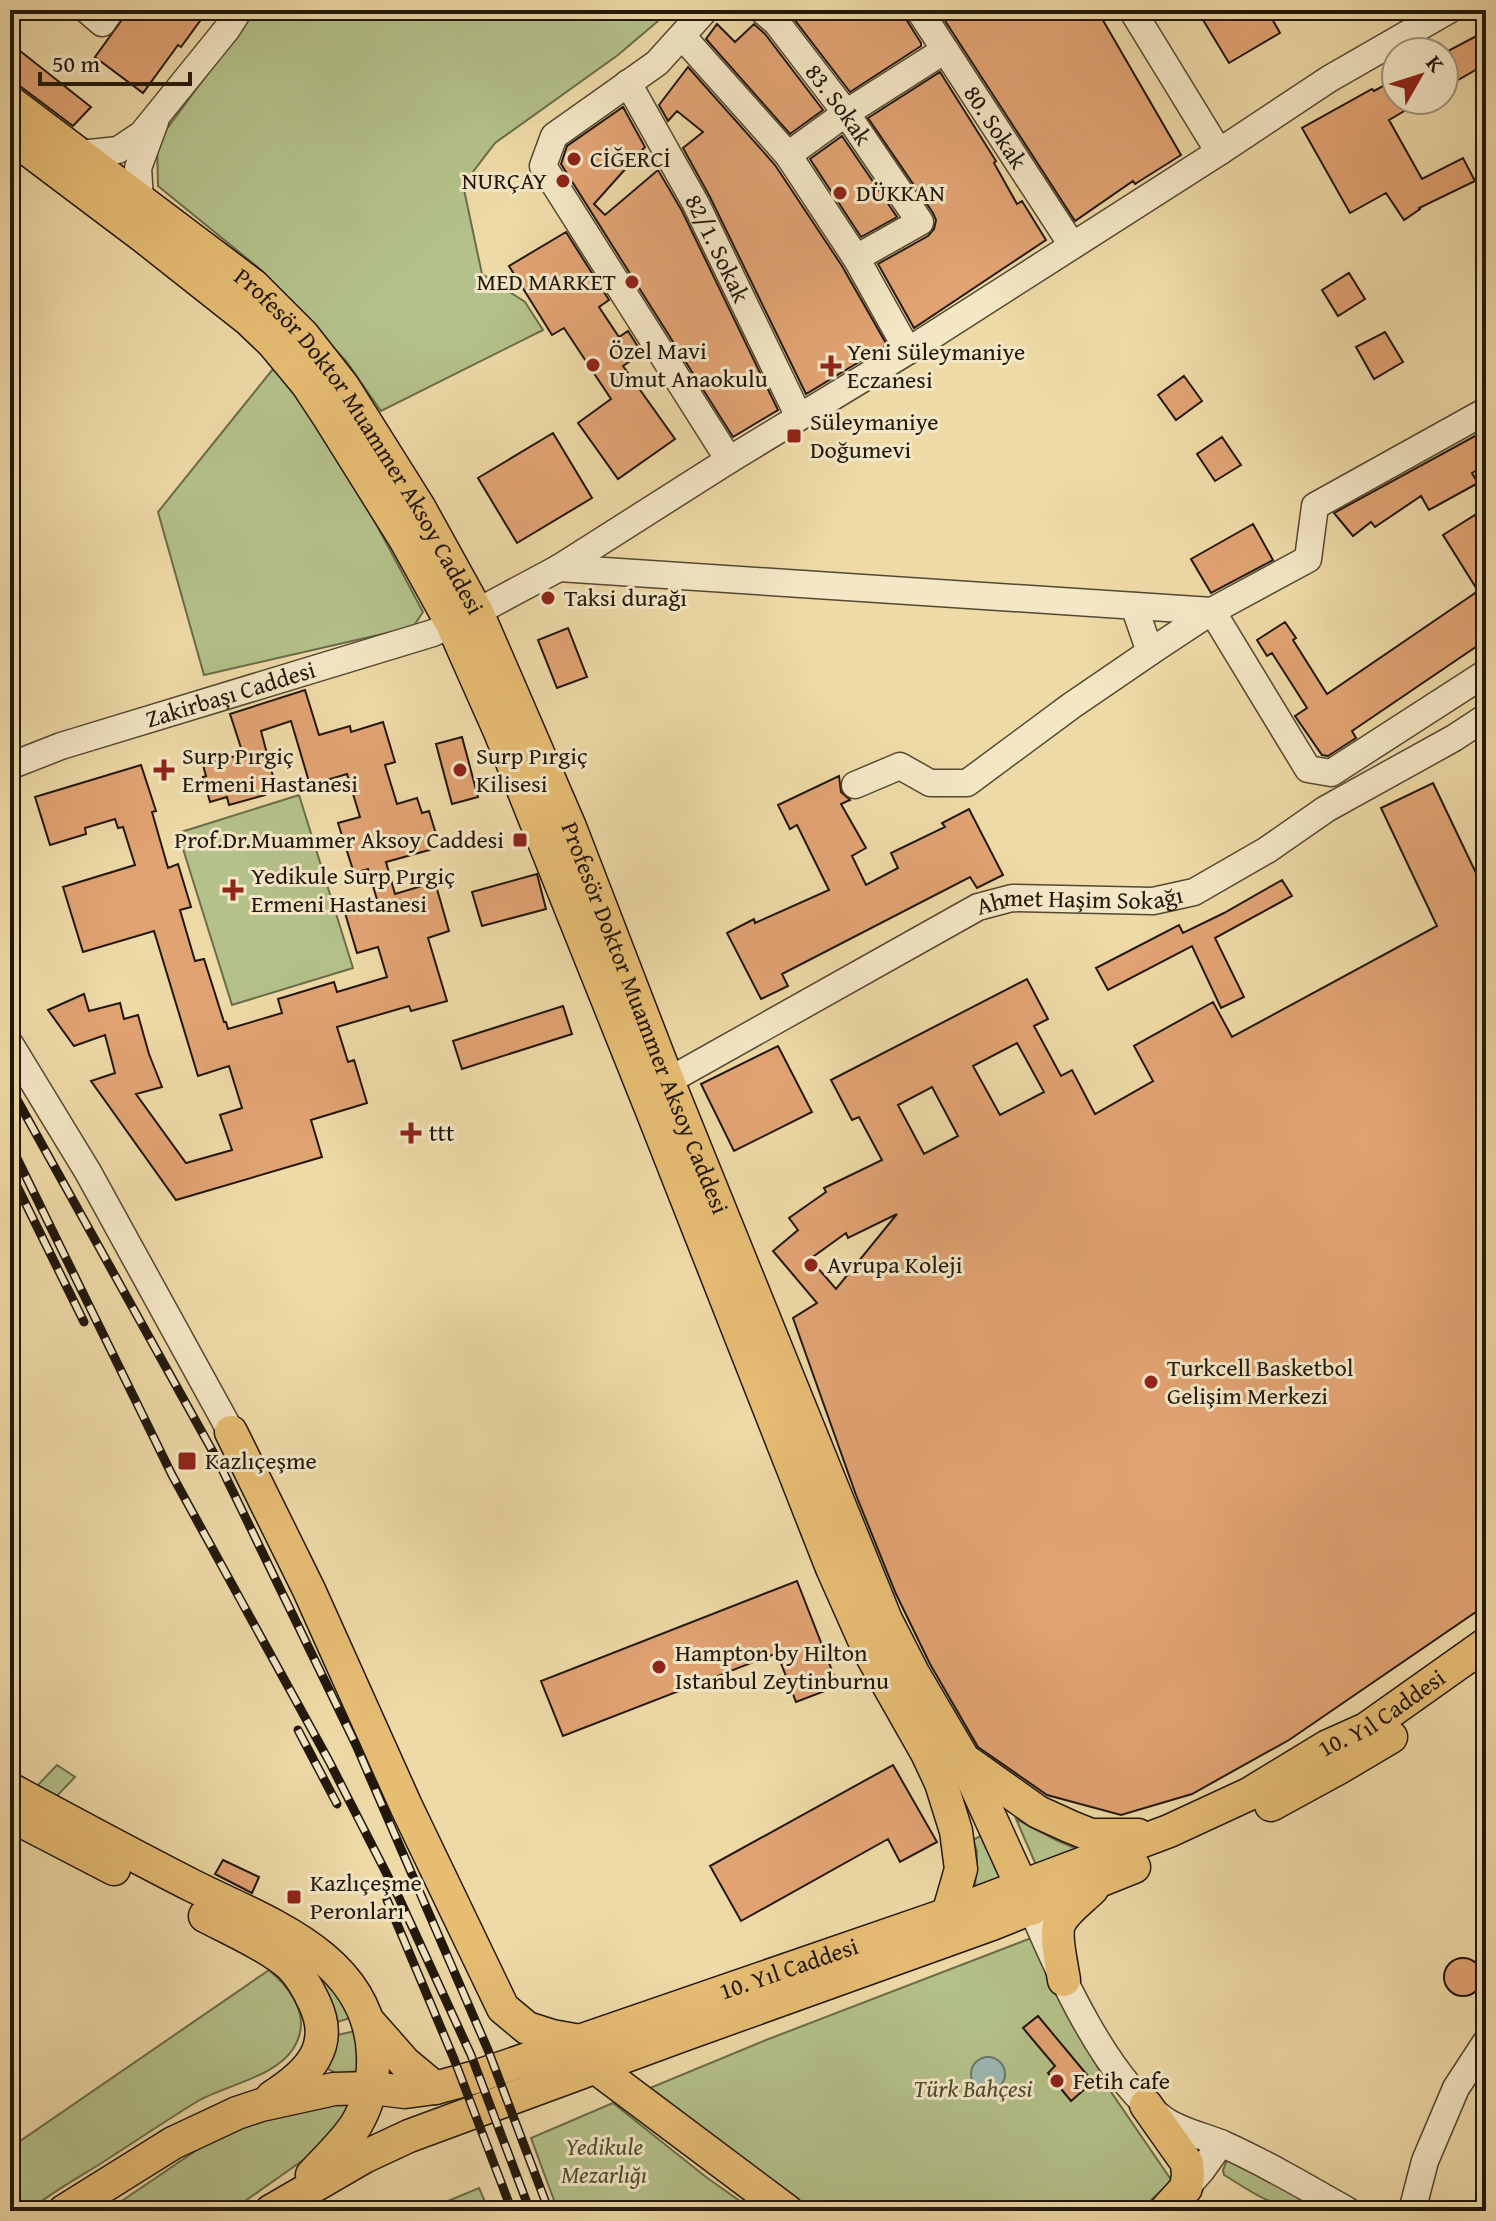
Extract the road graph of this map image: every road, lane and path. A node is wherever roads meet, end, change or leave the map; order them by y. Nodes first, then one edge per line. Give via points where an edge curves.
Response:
1 (87, 10) edge
2 (111, 10) edge
3 (239, 10) edge
4 (705, 10) edge
5 (1132, 10) edge
6 (1449, 10) edge
7 (776, 14) edge
8 (931, 14) edge
9 (682, 36) junction
10 (945, 50) junction
11 (628, 83) junction
12 (10, 102) edge
13 (846, 113) junction
14 (158, 115) junction
15 (10, 136) edge
16 (1219, 152) junction
17 (80, 154) junction
18 (788, 155) junction
19 (140, 199) junction
20 (1072, 245) junction
21 (856, 258) junction
22 (908, 351) junction
23 (1486, 411) edge
24 (799, 417) junction
25 (729, 460) junction
26 (559, 568) junction
27 (1134, 606) junction
28 (1212, 611) junction
29 (465, 618) junction
30 (1150, 652) junction
31 (1486, 673) edge
32 (1486, 717) edge
33 (10, 766) edge
34 (855, 785) dead end
35 (10, 1044) edge
36 (668, 1081) junction
37 (231, 1432) joint
38 (1486, 1644) edge
39 (1486, 1673) edge
40 (963, 1758) junction
41 (10, 1789) edge
42 (10, 1815) edge
43 (1169, 1831) junction
44 (1100, 1881) junction
45 (1028, 1898) junction
46 (948, 1914) junction
47 (1064, 1980) junction
48 (366, 2019) junction
49 (1486, 2042) edge
50 (588, 2054) junction
51 (372, 2088) junction
52 (435, 2088) junction
53 (261, 2105) junction
54 (1146, 2105) junction
55 (1221, 2143) junction
56 (1175, 2200) edge
57 (283, 2204) edge
58 (74, 2206) edge
59 (787, 2211) edge
60 (1348, 2211) edge
61 (1412, 2211) edge

1 - 2 street via 102,23
3 - 14 street
4 - 9 street
5 - 16 street
6 - 16 street, Zakirbaşı Caddesi via 1329,79
7 - 13 street, 83. Sokak
8 - 10 street, 80. Sokak
9 - 11 street
9 - 18 street
10 - 13 street
10 - 20 street, 80. Sokak
11 - 24 street, 82/1. Sokak via 696,204
11 - 25 street via 554,136 543,166
12 - 17 main road, Profesör Doktor Muammer Aksoy Caddesi
13 - 18 street
13 - 21 street, 83. Sokak via 920,222
14 - 17 street via 118,150
14 - 19 street via 138,168
15 - 17 main road via 53,155
15 - 29 main road, Profesör Doktor Muammer Aksoy Caddesi via 273,343 307,384 405,539
16 - 20 street, Zakirbaşı Caddesi
17 - 19 main road, Profesör Doktor Muammer Aksoy Caddesi
18 - 21 street
19 - 29 main road, Profesör Doktor Muammer Aksoy Caddesi via 254,286 323,358 412,495
20 - 22 street, Zakirbaşı Caddesi
21 - 22 street
22 - 24 street, Zakirbaşı Caddesi
23 - 28 street via 1315,506 1308,559
24 - 25 street, Zakirbaşı Caddesi
25 - 26 street, Zakirbaşı Caddesi
26 - 27 street
26 - 29 street, Zakirbaşı Caddesi
27 - 28 street
27 - 30 street
28 - 30 street
28 - 31 street via 1308,769 1331,773
29 - 33 street, Zakirbaşı Caddesi via 433,633
29 - 36 main road, Profesör Doktor Muammer Aksoy Caddesi via 570,827
29 - 46 main road, Profesör Doktor Muammer Aksoy Caddesi via 500,732 832,1568 868,1649 941,1783 961,1869
30 - 34 street via 967,783 930,783 900,766
32 - 36 street, Ahmet Haşim Sokağı via 1194,892 1153,901 1012,898 978,907
35 - 37 street via 88,1172
36 - 40 main road, Profesör Doktor Muammer Aksoy Caddesi via 886,1620
37 - 50 main road via 503,2008 527,2028
38 - 43 main road, 10. Yıl Caddesi via 1366,1729
39 - 44 main road, 10. Yıl Caddesi via 1325,1776 1240,1821
40 - 43 main road via 1038,1812 1091,1835
40 - 45 main road, Profesör Doktor Muammer Aksoy Caddesi
41 - 48 main road via 306,1944 337,1969
42 - 53 main road via 246,1937 301,1977 321,2016 319,2049 295,2082
43 - 45 main road, 10. Yıl Caddesi
44 - 45 main road, 10. Yıl Caddesi
44 - 47 main road via 1060,1923
45 - 46 main road, 10. Yıl Caddesi
45 - 47 street
45 - 50 main road, 10. Yıl Caddesi
46 - 50 main road, 10. Yıl Caddesi
47 - 54 street via 1100,2045
48 - 51 main road via 372,2033
48 - 52 main road
49 - 61 street via 1456,2088 1425,2161
50 - 52 main road, 10. Yıl Caddesi via 540,2056
50 - 57 main road, 10. Yıl Caddesi via 364,2157
50 - 59 main road
51 - 52 main road, 10. Yıl Caddesi
51 - 53 main road, 10. Yıl Caddesi via 334,2089
51 - 57 main road via 355,2126
53 - 58 main road, 10. Yıl Caddesi via 173,2143
54 - 55 street via 1166,2121
54 - 56 main road via 1187,2163 1188,2175
55 - 56 street
55 - 60 street

